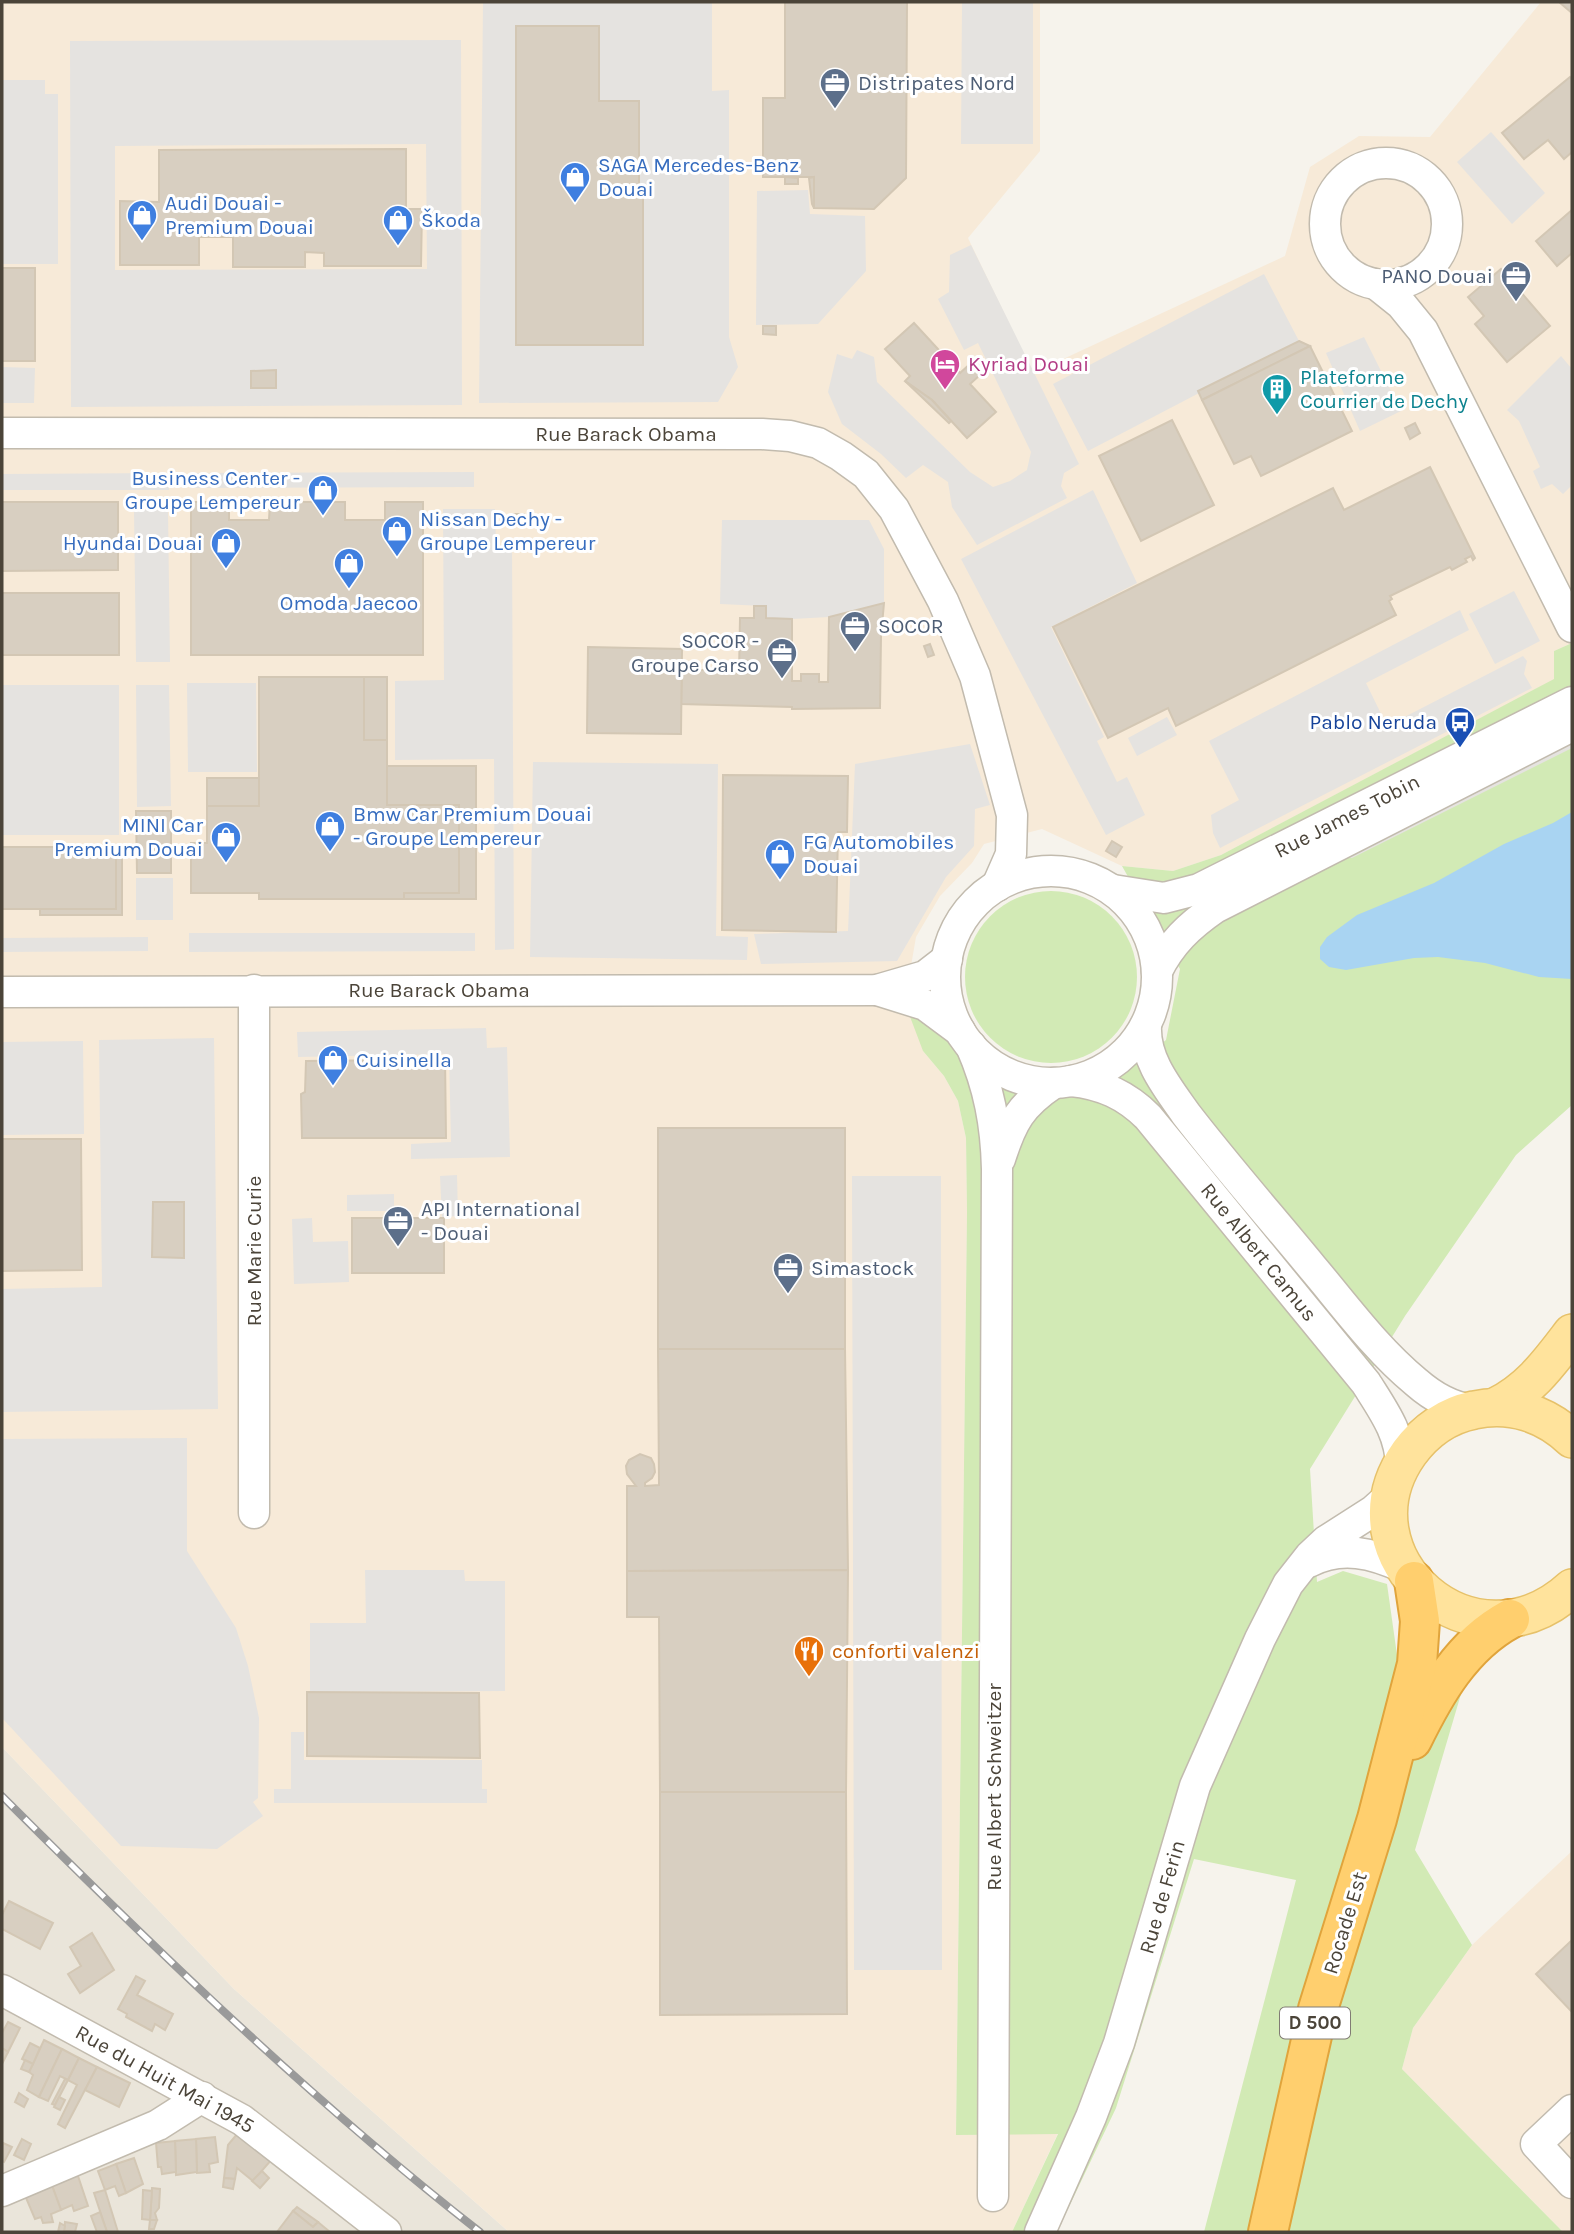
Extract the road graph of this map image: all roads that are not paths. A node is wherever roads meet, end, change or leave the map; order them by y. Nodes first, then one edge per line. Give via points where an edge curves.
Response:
1 (1435, 261) junction
2 (1376, 284) junction
3 (1423, 331) junction
4 (2, 433) edge
5 (1572, 627) edge
6 (1572, 702) edge
7 (1572, 726) edge
8 (1012, 815) junction
9 (1051, 871) junction
10 (997, 886) junction
11 (1113, 890) junction
12 (947, 959) junction
13 (1157, 971) junction
14 (254, 990) junction
15 (877, 990) junction
16 (2, 992) edge
17 (1146, 1025) junction
18 (966, 1039) junction
19 (1062, 1082) junction
20 (997, 1169) junction
21 (1572, 1332) edge
22 (1483, 1409) junction
23 (1572, 1439) edge
24 (1396, 1480) junction
25 (254, 1513) dead end
26 (1300, 1568) junction
27 (1409, 1574) junction
28 (1565, 1598) edge
29 (1510, 1619) junction
30 (1377, 1819) junction
31 (2, 1990) edge
32 (202, 2097) junction
33 (1572, 2110) edge
34 (1572, 2183) edge
35 (2, 2191) edge
36 (993, 2196) dead end
37 (386, 2232) edge
38 (1040, 2232) edge
39 (1268, 2232) edge

1 - 2 street via 1404,282
1 - 2 street via 1447,225 1438,192 1423,176 1403,166 1369,166 1341,184 1329,204 1326,226 1331,249 1342,266 1357,278
1 - 3 street via 1422,309
2 - 3 street via 1401,304
3 - 5 street
4 - 8 street, Rue Barack Obama via 762,433 818,443 861,470 885,496 943,601 975,676
6 - 11 street, Rue James Tobin via 1199,889 1164,898
7 - 13 street, Rue James Tobin via 1215,908 1178,938
8 - 9 street, Rue Barack Obama via 1031,850
8 - 10 street, Rue Barack Obama via 1011,854
9 - 10 street via 1019,876
9 - 11 street via 1083,876
10 - 12 street via 966,914
11 - 13 street via 1146,929
12 - 15 street, Rue Barack Obama via 925,976
12 - 18 street via 948,1001
13 - 17 street via 1156,995
14 - 15 street, Rue Barack Obama
14 - 16 street, Rue Barack Obama
14 - 25 street, Rue Marie Curie
15 - 18 street, Rue Barack Obama via 925,1005
17 - 19 street via 1115,1062 1094,1074
17 - 22 street, Rue Albert Camus via 1153,1060 1186,1114 1359,1324 1399,1367 1443,1401
18 - 19 street via 1004,1072 1028,1080
18 - 20 street, Rue Albert Schweitzer via 989,1095
19 - 20 street, Rue Albert Schweitzer via 1032,1098 1020,1111
19 - 24 street, Rue Albert Camus via 1114,1091 1155,1126 1366,1384 1394,1430 1401,1451
20 - 36 street, Rue Albert Schweitzer
21 - 22 main road via 1524,1390
22 - 23 main road via 1517,1409 1539,1416
22 - 24 main road via 1450,1418 1430,1430 1413,1447
24 - 26 street, Rue de Ferin via 1373,1511 1326,1541
24 - 27 main road via 1392,1532
26 - 27 street via 1343,1551 1370,1555
26 - 38 street, Rue de Ferin via 1260,1639 1195,1786 1119,2043
27 - 29 main road via 1433,1599 1457,1612 1483,1619
27 - 30 highway, Rocade Est / D 500 via 1420,1621 1419,1653
28 - 29 main road
29 - 30 highway, Rocade Est / D 500 via 1480,1638 1456,1666 1416,1731
30 - 39 highway, Rocade Est / D 500 via 1318,2009
31 - 32 street, Rue du Huit Mai 1945
32 - 35 street via 158,2125
32 - 37 street, Rue du Huit Mai 1945 via 258,2131
33 - 34 street via 1536,2144

